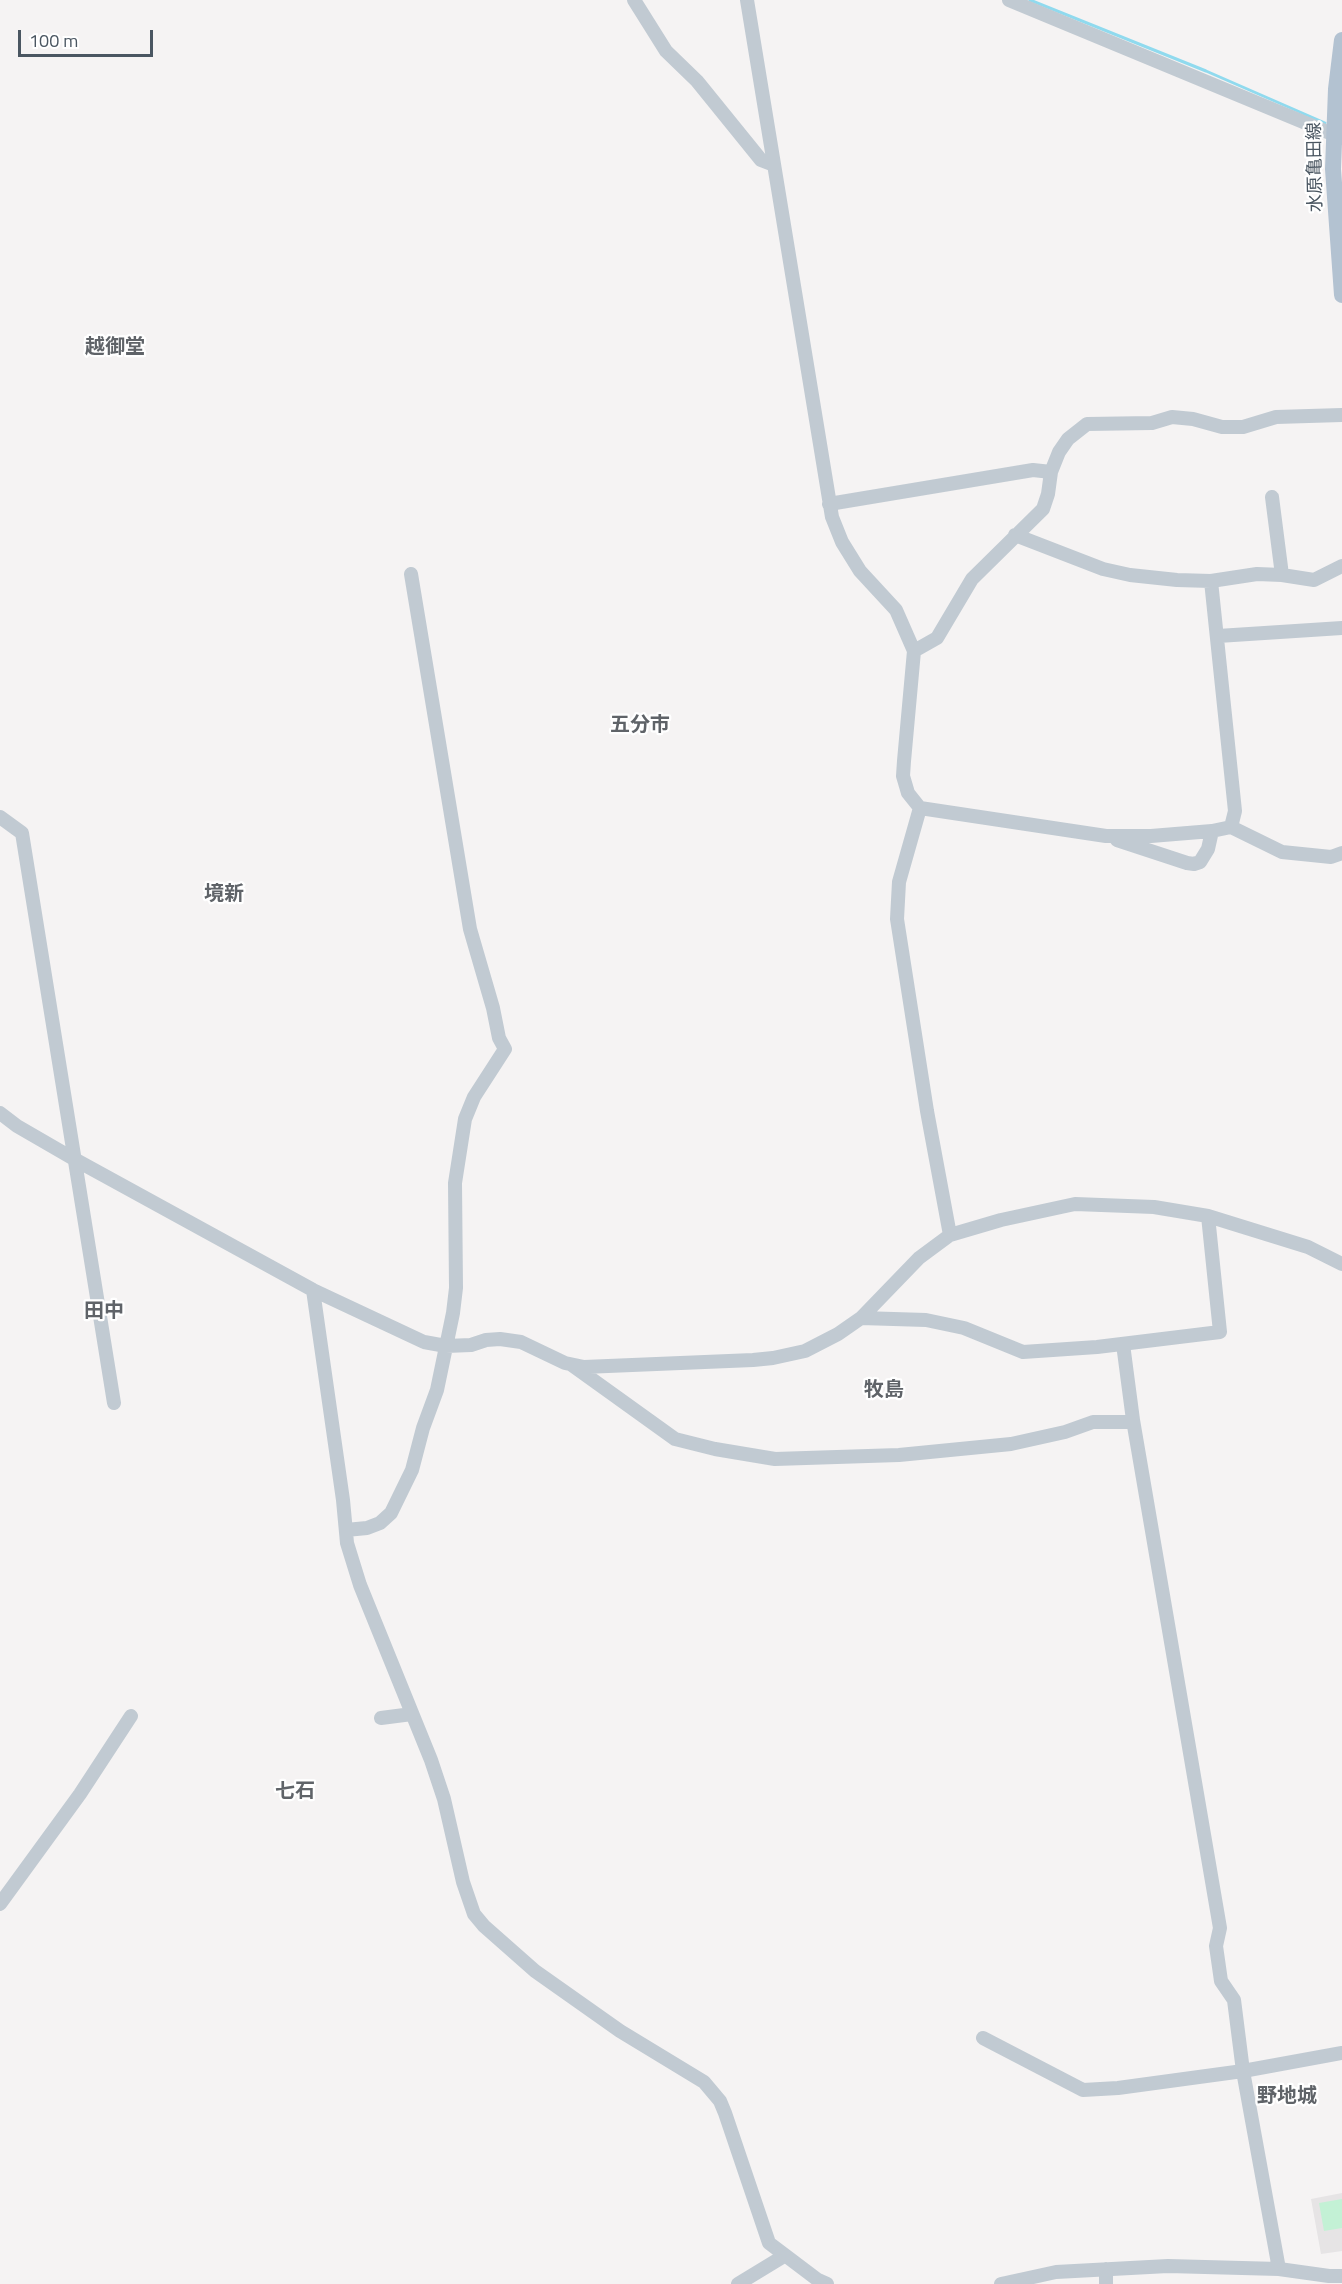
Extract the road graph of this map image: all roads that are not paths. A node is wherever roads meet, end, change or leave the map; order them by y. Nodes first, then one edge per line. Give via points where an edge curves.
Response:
1 (634, 0) edge
2 (747, 0) edge
3 (1009, 0) edge
4 (1342, 40) edge
5 (1338, 137) edge
6 (774, 165) junction
7 (1342, 294) edge
8 (1342, 415) edge
9 (1051, 472) junction
10 (1272, 497) dead end
11 (829, 504) junction
12 (1015, 536) junction
13 (1342, 566) edge
14 (411, 574) dead end
15 (1282, 575) junction
16 (1210, 581) junction
17 (1342, 628) edge
18 (1218, 636) junction
19 (914, 651) junction
20 (920, 808) junction
21 (0, 817) edge
22 (1231, 827) junction
23 (1212, 831) junction
24 (1106, 836) junction
25 (1342, 853) edge
26 (0, 1113) edge
27 (74, 1159) junction
28 (1208, 1216) junction
29 (950, 1235) junction
30 (1342, 1264) edge
31 (313, 1290) junction
32 (861, 1318) junction
33 (1124, 1344) junction
34 (447, 1346) junction
35 (571, 1364) junction
36 (114, 1403) dead end
37 (1133, 1420) junction
38 (346, 1530) junction
39 (412, 1714) junction
40 (131, 1716) dead end
41 (381, 1718) dead end
42 (0, 1904) edge
43 (983, 2038) dead end
44 (1342, 2054) edge
45 (1243, 2071) junction
46 (784, 2256) junction
47 (1106, 2269) junction
48 (1279, 2269) junction
49 (1333, 2279) edge
50 (738, 2284) edge
51 (827, 2284) edge
52 (1001, 2284) edge
53 (1106, 2284) edge

1 - 6 street via 666,51 697,81 760,160
2 - 6 street
3 - 5 street
4 - 5 main road, 水原亀田線 via 1336,89
5 - 7 main road, 水原亀田線 via 1333,170
6 - 11 street
8 - 9 street via 1276,417 1243,427 1172,417 1152,423 1087,424 1068,439
9 - 11 street via 1033,470
9 - 12 street via 1042,509
10 - 15 street
11 - 19 street via 842,542 860,571 896,610
12 - 16 street via 1103,569
12 - 19 street via 972,579 937,638
13 - 15 street via 1314,579
14 - 34 street via 470,929 505,1049 474,1097 465,1119 455,1183 456,1288
15 - 16 street via 1257,574
16 - 18 street
17 - 18 street
18 - 22 street via 1235,811
19 - 20 street via 903,776 908,794
20 - 24 street
20 - 29 street via 899,882 897,919
21 - 27 street via 22,833
22 - 23 street
22 - 25 street via 1282,852 1331,857
23 - 24 street
23 - 24 street via 1208,849 1200,862 1194,864
26 - 27 street
27 - 31 street
27 - 36 street
28 - 29 street via 1154,1207 1075,1204
28 - 30 street via 1308,1247
28 - 33 street via 1220,1332
29 - 32 street via 919,1258
31 - 34 street via 424,1342
31 - 38 street
32 - 33 street via 926,1320 964,1328 1023,1352
32 - 35 street via 805,1351 773,1358
33 - 37 street
34 - 35 street via 500,1339 521,1342
34 - 38 street via 412,1470 391,1513 367,1528
35 - 37 street via 675,1439 775,1459 899,1455 1011,1444 1093,1422
37 - 45 street via 1220,1928 1216,1946 1221,1981 1234,2000
38 - 39 street via 360,1585
39 - 41 street
39 - 46 street via 444,1799 474,1914 535,1971 620,2031 704,2082 725,2113 769,2243
40 - 42 street
43 - 45 street via 1083,2091
44 - 45 street
45 - 48 street
46 - 50 street
46 - 51 street
47 - 48 street
47 - 52 street via 1056,2272
47 - 53 street
48 - 49 street

